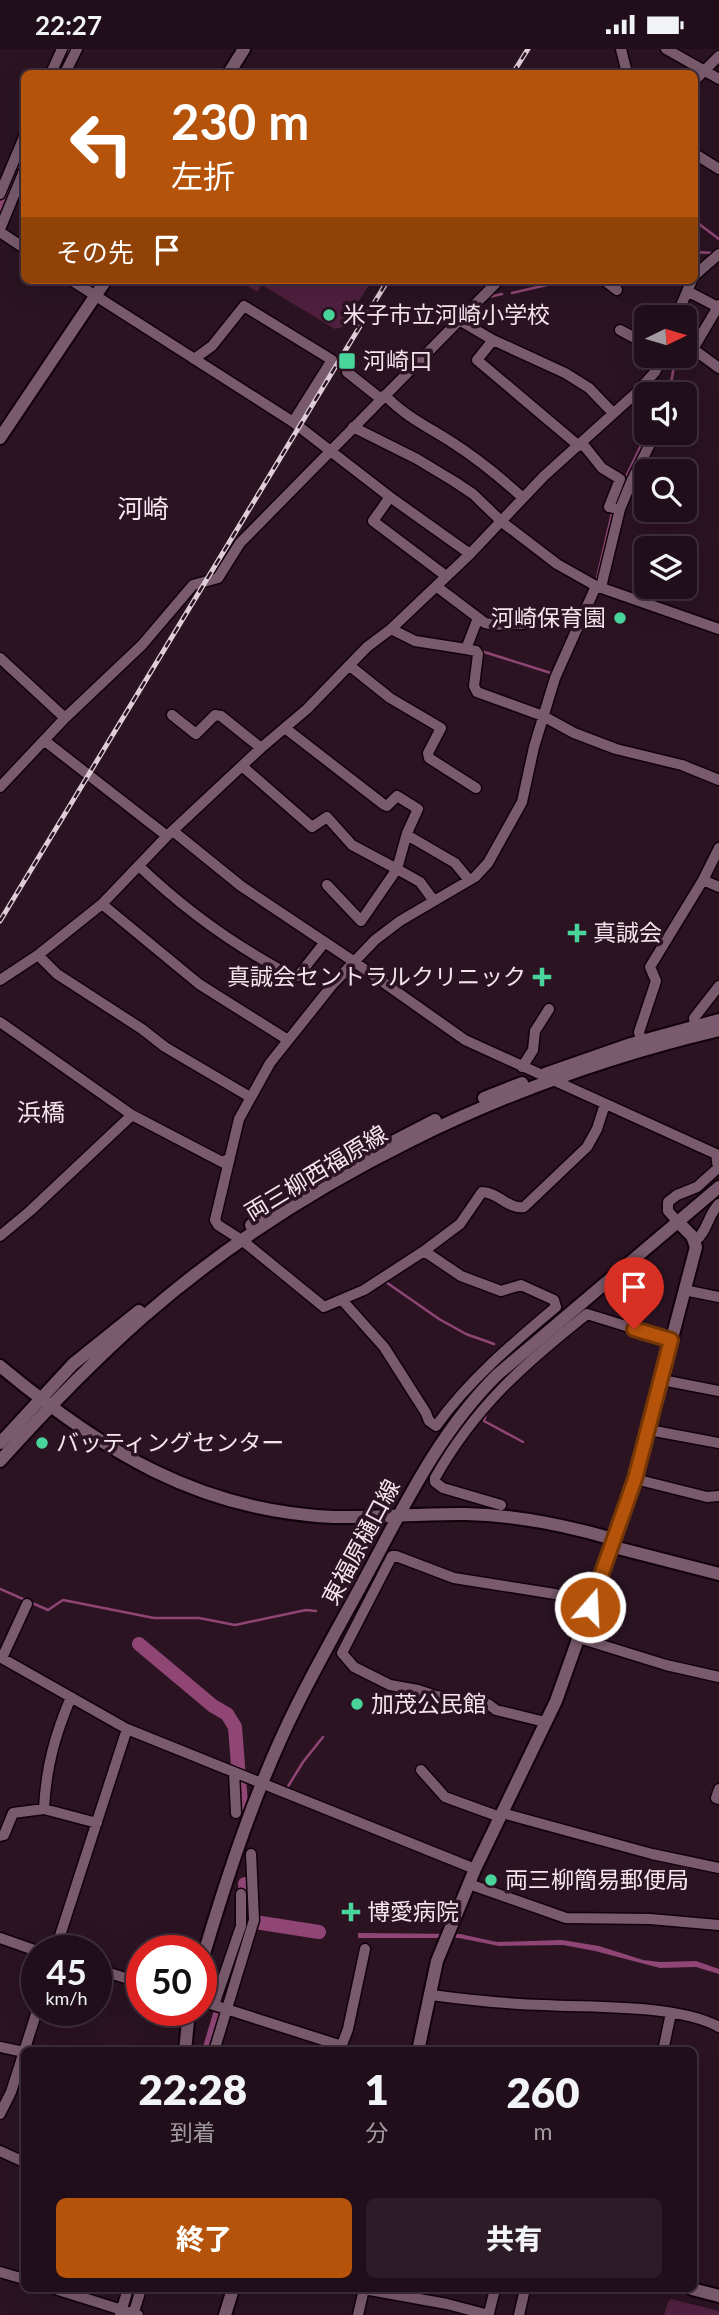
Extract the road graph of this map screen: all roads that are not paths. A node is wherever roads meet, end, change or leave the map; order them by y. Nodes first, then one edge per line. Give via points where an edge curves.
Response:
1 (62, 49) edge
2 (77, 49) edge
3 (244, 49) edge
4 (621, 49) edge
5 (666, 49) edge
6 (719, 56) edge
7 (52, 70) edge
8 (66, 70) edge
9 (231, 70) edge
10 (626, 70) edge
11 (705, 71) junction
12 (698, 77) edge
13 (719, 79) edge
14 (21, 144) edge
15 (698, 156) edge
16 (719, 169) edge
17 (21, 178) edge
18 (0, 194) edge
19 (0, 231) edge
20 (21, 247) edge
21 (719, 254) edge
22 (698, 272) edge
23 (77, 284) edge
24 (104, 284) edge
25 (495, 284) edge
26 (609, 284) edge
27 (690, 284) edge
28 (617, 290) dead end
29 (687, 291) junction
30 (96, 297) junction
31 (681, 305) edge
32 (718, 306) edge
33 (459, 320) junction
34 (620, 330) dead end
35 (634, 338) edge
36 (493, 340) junction
37 (194, 359) junction
38 (657, 368) edge
39 (719, 368) edge
40 (347, 372) dead end
41 (646, 382) edge
42 (634, 395) edge
43 (383, 397) junction
44 (613, 413) junction
45 (293, 422) junction
46 (353, 427) junction
47 (0, 438) edge
48 (581, 445) junction
49 (649, 445) edge
50 (330, 450) junction
51 (390, 497) junction
52 (523, 498) junction
53 (616, 508) junction
54 (502, 522) junction
55 (470, 554) junction
56 (446, 576) junction
57 (436, 586) junction
58 (598, 586) junction
59 (478, 618) junction
60 (578, 625) junction
61 (391, 629) junction
62 (719, 629) edge
63 (466, 649) junction
64 (0, 658) edge
65 (350, 666) junction
66 (172, 715) dead end
67 (543, 716) junction
68 (65, 718) junction
69 (285, 728) junction
70 (45, 741) junction
71 (261, 748) junction
72 (242, 766) junction
73 (719, 781) edge
74 (0, 787) edge
75 (475, 788) dead end
76 (170, 834) junction
77 (407, 835) junction
78 (719, 848) edge
79 (139, 866) junction
80 (397, 869) junction
81 (469, 880) junction
82 (703, 880) junction
83 (327, 885) dead end
84 (719, 887) edge
85 (434, 901) junction
86 (102, 904) junction
87 (325, 942) junction
88 (38, 955) junction
89 (354, 961) junction
90 (0, 980) edge
91 (719, 986) edge
92 (548, 1010) dead end
93 (719, 1020) edge
94 (0, 1022) edge
95 (695, 1026) junction
96 (719, 1030) edge
97 (288, 1040) junction
98 (641, 1041) junction
99 (522, 1067) junction
100 (546, 1078) junction
101 (250, 1097) junction
102 (606, 1104) junction
103 (132, 1115) junction
104 (228, 1160) junction
105 (719, 1187) edge
106 (719, 1204) edge
107 (678, 1222) junction
108 (0, 1236) edge
109 (238, 1239) junction
110 (695, 1241) junction
111 (424, 1251) junction
112 (684, 1290) junction
113 (719, 1297) edge
114 (342, 1300) junction
115 (671, 1340) junction
116 (0, 1366) edge
117 (498, 1374) junction
118 (662, 1380) junction
119 (719, 1391) edge
120 (44, 1402) junction
121 (649, 1430) junction
122 (0, 1443) edge
123 (719, 1443) edge
124 (0, 1461) edge
125 (635, 1479) junction
126 (719, 1496) edge
127 (501, 1504) dead end
128 (398, 1516) junction
129 (612, 1543) junction
130 (719, 1574) edge
131 (27, 1604) dead end
132 (590, 1604) junction
133 (341, 1623) junction
134 (354, 1629) junction
135 (579, 1638) junction
136 (1, 1657) edge
137 (719, 1677) edge
138 (71, 1697) junction
139 (545, 1722) junction
140 (127, 1729) junction
141 (421, 1770) dead end
142 (238, 1774) junction
143 (262, 1784) junction
144 (719, 1789) edge
145 (719, 1799) edge
146 (44, 1809) junction
147 (236, 1814) dead end
148 (501, 1815) junction
149 (97, 1823) junction
150 (0, 1836) edge
151 (251, 1854) dead end
152 (719, 1868) edge
153 (475, 1869) junction
154 (468, 1884) junction
155 (240, 1894) dead end
156 (719, 1925) edge
157 (60, 1935) edge
158 (210, 1935) edge
159 (0, 1938) edge
160 (21, 1945) edge
161 (365, 1949) dead end
162 (431, 1995) junction
163 (217, 2006) edge
164 (221, 2007) junction
165 (671, 2013) junction
166 (32, 2026) edge
167 (188, 2026) edge
168 (719, 2027) edge
169 (0, 2047) edge
170 (26, 2047) edge
171 (185, 2047) edge
172 (215, 2047) edge
173 (335, 2047) edge
174 (342, 2047) edge
175 (419, 2047) edge
176 (664, 2047) edge
177 (21, 2051) edge
178 (21, 2061) edge
179 (0, 2114) edge
180 (0, 2151) edge
181 (21, 2161) edge
182 (0, 2272) edge
183 (21, 2278) edge
184 (697, 2290) edge
185 (64, 2292) edge
186 (127, 2292) edge
187 (140, 2292) edge
188 (232, 2292) edge
189 (363, 2292) edge
190 (379, 2292) edge
191 (494, 2292) edge
192 (524, 2292) edge
193 (719, 2296) edge
194 (121, 2312) edge
195 (489, 2314) edge
196 (134, 2315) edge
197 (225, 2315) edge
198 (358, 2315) edge
199 (519, 2315) edge

1 - 7 street
2 - 8 street
3 - 9 main road
4 - 10 street
5 - 11 street
6 - 11 street
11 - 12 street
11 - 13 street
14 - 18 street
15 - 16 street
17 - 19 street
19 - 20 street
21 - 22 street
23 - 30 street
24 - 30 main road
25 - 33 street
26 - 28 street
27 - 29 street
29 - 31 street
29 - 32 street
30 - 37 street
30 - 47 main road
32 - 39 street via 694,349
33 - 36 street
33 - 43 street
34 - 35 street
36 - 44 street via 573,378
36 - 48 street via 477,360
37 - 45 street
37 - 45 street via 212,346 244,306 331,360
38 - 41 street
40 - 43 street
42 - 44 street
43 - 46 street
43 - 52 street via 456,445
44 - 48 street
45 - 50 street
46 - 50 street
46 - 54 street via 455,482
48 - 52 street
48 - 53 street via 602,468 620,479 609,507
49 - 53 street
50 - 51 street
50 - 68 street via 240,543 218,578 193,585 142,645
51 - 55 street
51 - 56 street via 373,521
52 - 54 street
53 - 58 street
54 - 55 street
54 - 58 street via 557,564
55 - 56 street
56 - 57 street
57 - 59 street
57 - 61 street
58 - 60 street
58 - 62 street
59 - 60 street via 495,625 537,623 540,615 560,616
59 - 63 street
60 - 67 street
61 - 63 street via 415,641
61 - 65 street
63 - 67 street via 478,654 475,691
64 - 68 street
65 - 69 street
65 - 75 street via 390,698 441,728 429,758
66 - 71 street via 196,734 215,715 221,716
67 - 73 street via 616,749 682,765
67 - 81 street via 522,802 488,863
68 - 70 street
69 - 71 street
69 - 77 street via 383,804 387,806 397,796 418,809
70 - 74 street
70 - 76 street
71 - 72 street
72 - 76 street
72 - 80 street via 312,828 327,817 352,845
76 - 79 street
76 - 87 street
77 - 80 street
77 - 81 street via 455,863
78 - 82 street
79 - 86 street
79 - 87 street via 226,937 294,977
80 - 83 street via 361,921
80 - 85 street via 421,882
81 - 85 street
82 - 84 street
82 - 98 street via 652,969 656,981 639,1032
85 - 89 street via 400,921
86 - 88 street
86 - 97 street via 199,984
87 - 89 street
88 - 90 street
88 - 101 street via 57,974 165,1047
89 - 97 street
89 - 99 street via 465,1040
91 - 95 street via 694,1018
92 - 99 street
93 - 95 main road, 両三柳西福原線
94 - 103 street
95 - 98 main road, 両三柳西福原線
96 - 100 main road, 両三柳西福原線
97 - 101 street
98 - 100 main road, 両三柳西福原線
99 - 100 street
100 - 102 street
100 - 109 main road, 両三柳西福原線 via 442,1117 370,1153 307,1187
101 - 104 street
102 - 107 street via 716,1154 718,1168 698,1187 668,1202 668,1211
102 - 111 street via 587,1147 524,1207 482,1192 460,1224
103 - 104 street via 224,1163
103 - 108 street
104 - 109 street via 215,1220
105 - 107 main road, 東福原樋口線
106 - 110 street
107 - 110 main road
107 - 117 main road, 東福原樋口線
109 - 114 street via 324,1307
109 - 120 main road, 両三柳西福原線 via 73,1364
110 - 112 main road
111 - 114 street
111 - 117 street via 461,1276 501,1291 521,1285 554,1300 556,1307
112 - 113 street
112 - 115 main road
114 - 117 street via 384,1347 436,1426 451,1405
115 - 117 street via 587,1314
115 - 118 main road
116 - 120 main road
117 - 127 street via 491,1398 462,1433 435,1482
117 - 128 main road, 東福原樋口線 via 440,1442
118 - 119 street
118 - 121 main road
120 - 122 main road, 両三柳西福原線
120 - 124 main road, 両三柳西福原線
120 - 128 main road via 150,1471 213,1496 289,1513
121 - 123 street
121 - 125 main road
125 - 126 street
125 - 129 main road
128 - 129 main road via 518,1518
128 - 133 main road, 東福原樋口線
129 - 130 main road
129 - 132 main road
131 - 136 street
132 - 134 street via 454,1578 392,1556
132 - 135 main road
133 - 134 street
133 - 143 main road, 東福原樋口線
134 - 139 street via 342,1653 354,1667 376,1679
135 - 137 street
135 - 139 main road
136 - 138 street
138 - 140 street
138 - 146 street via 48,1766
139 - 148 main road
140 - 142 street
140 - 149 street
141 - 148 street via 445,1797
142 - 143 street
142 - 147 street
143 - 153 street
143 - 158 main road, 東福原樋口線
144 - 145 street
146 - 149 street
146 - 150 street via 13,1813
148 - 152 street
148 - 153 main road
149 - 157 street
151 - 164 street via 254,1920
153 - 154 main road
154 - 156 street via 566,1918
154 - 162 main road via 437,1961
155 - 164 street via 241,1926
159 - 160 street
161 - 174 street
162 - 165 street
162 - 175 main road
163 - 164 street
164 - 172 street
164 - 173 street
165 - 168 street via 702,2018
165 - 176 street
166 - 170 street
167 - 171 main road
169 - 177 street
178 - 179 street
180 - 181 street
182 - 183 street
184 - 193 main road
185 - 194 street
186 - 194 street
187 - 196 street
188 - 197 main road
189 - 198 street
190 - 195 street
191 - 195 street
192 - 199 street
194 - 196 street

